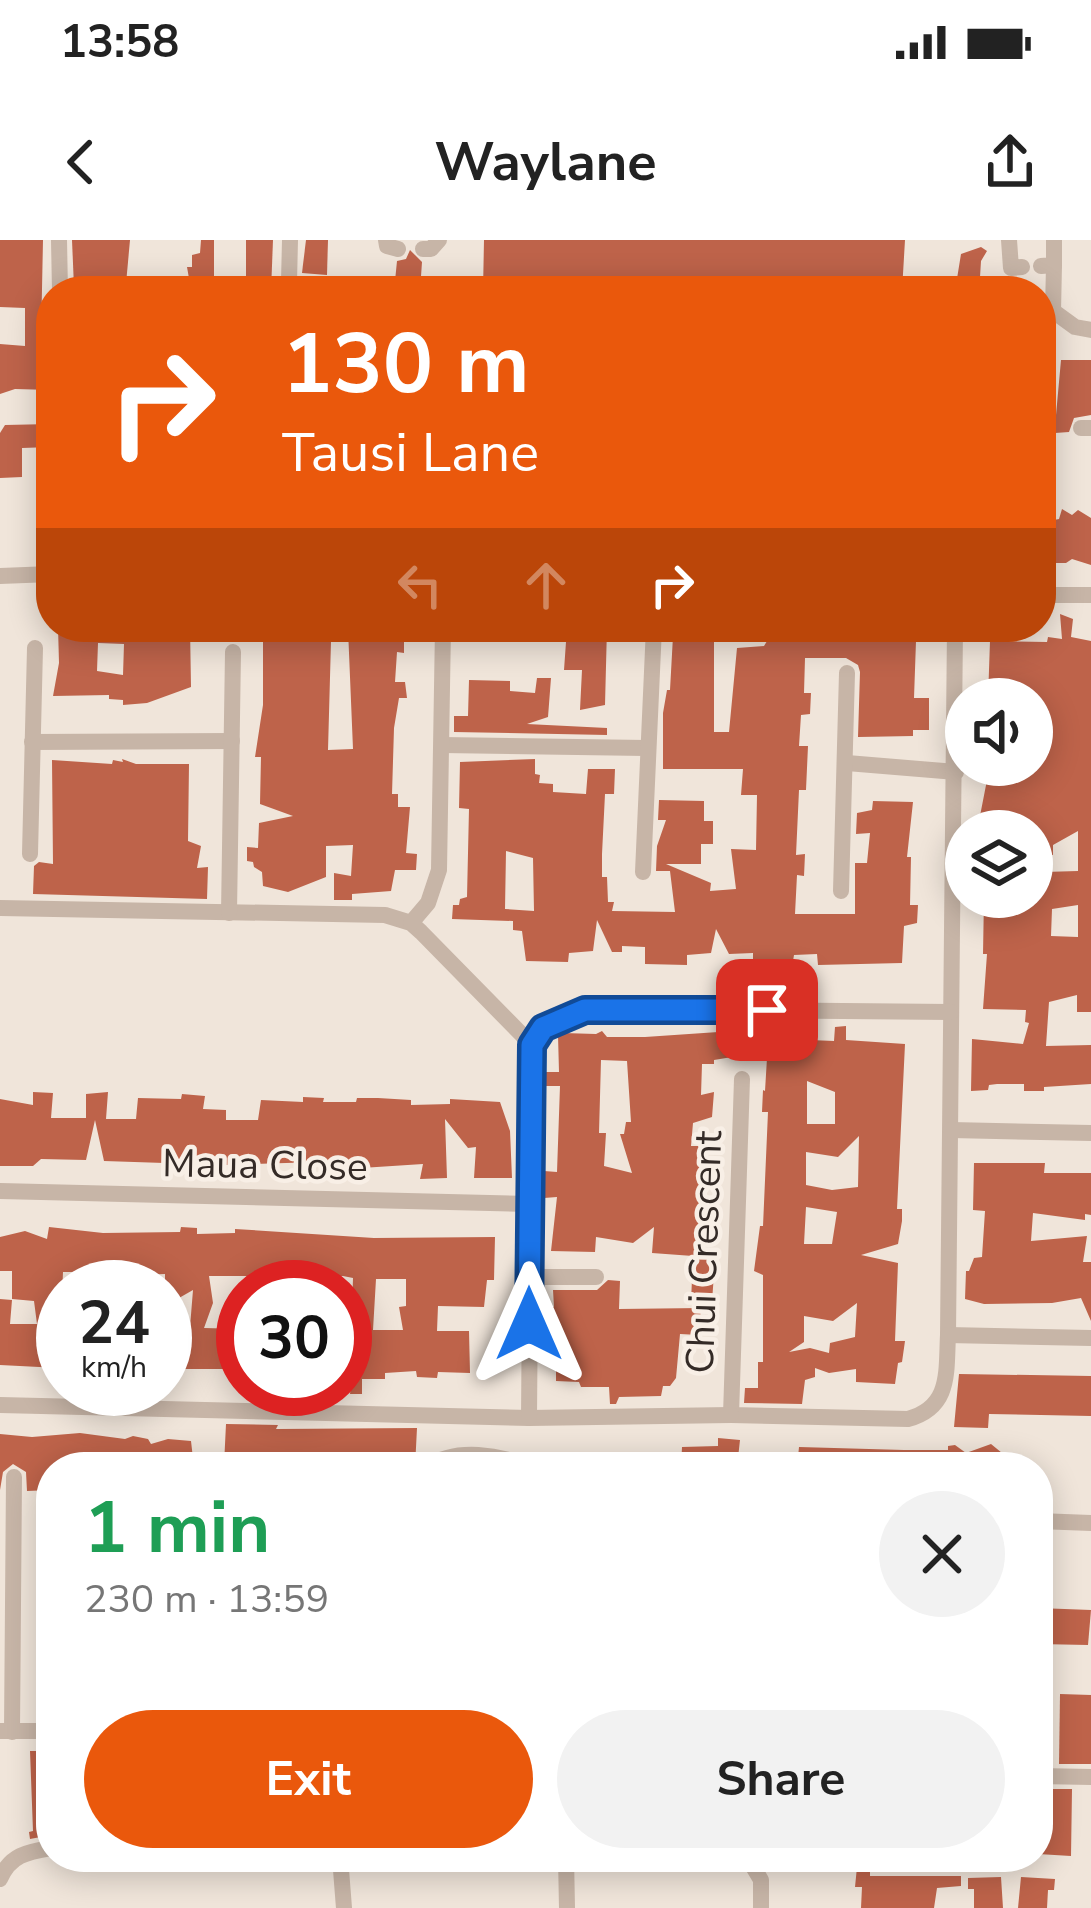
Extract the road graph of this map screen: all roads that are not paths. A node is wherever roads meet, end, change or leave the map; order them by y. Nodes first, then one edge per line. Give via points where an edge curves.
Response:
1 (59, 240) edge
2 (290, 240) edge
3 (1010, 240) edge
4 (1054, 240) edge
5 (1032, 266) junction
6 (60, 276) edge
7 (289, 276) edge
8 (1024, 276) edge
9 (1035, 276) edge
10 (1056, 316) edge
11 (1091, 330) edge
12 (36, 575) edge
13 (0, 576) edge
14 (1056, 595) edge
15 (1091, 595) edge
16 (443, 642) edge
17 (653, 642) edge
18 (956, 642) edge
19 (35, 648) dead end
20 (233, 652) dead end
21 (847, 673) dead end
22 (956, 678) edge
23 (232, 741) junction
24 (32, 742) junction
25 (442, 745) junction
26 (646, 748) junction
27 (847, 763) junction
28 (945, 771) edge
29 (956, 786) edge
30 (30, 854) dead end
31 (643, 872) dead end
32 (841, 891) dead end
33 (0, 908) edge
34 (229, 913) junction
35 (411, 923) junction
36 (951, 1012) junction
37 (532, 1045) junction
38 (742, 1079) dead end
39 (951, 1130) junction
40 (1091, 1133) edge
41 (0, 1191) edge
42 (528, 1204) junction
43 (529, 1277) junction
44 (596, 1277) dead end
45 (948, 1335) junction
46 (1091, 1338) edge
47 (0, 1406) edge
48 (730, 1415) junction
49 (529, 1418) junction
50 (14, 1477) dead end
51 (1053, 1522) edge
52 (1091, 1523) edge
53 (6, 1731) edge
54 (1053, 1776) edge
55 (1091, 1777) edge
56 (36, 1850) edge
57 (341, 1872) edge
58 (566, 1872) edge
59 (756, 1872) edge
60 (0, 1879) edge
61 (344, 1908) edge
62 (567, 1908) edge
63 (761, 1908) edge

1 - 6 street
2 - 7 street
3 - 5 street
4 - 5 street
5 - 8 street
5 - 9 street
10 - 11 street
12 - 13 street
14 - 15 street
16 - 25 street
17 - 26 street
18 - 22 street
19 - 24 street
20 - 23 street
21 - 27 street
23 - 24 street
23 - 34 street
24 - 30 street
25 - 26 street
25 - 35 street via 439,870
26 - 31 street
27 - 28 street
27 - 32 street
29 - 36 street
33 - 34 street
34 - 35 street via 385,915
35 - 37 street
36 - 37 street via 585,1010 543,1028
36 - 39 street
37 - 42 street
38 - 48 street, Chui Crescent
39 - 40 street
39 - 45 street
41 - 42 street, Maua Close
42 - 43 street
43 - 44 street
43 - 49 street
45 - 46 street
45 - 48 street, Chui Crescent via 945,1389 925,1414
47 - 49 street
48 - 49 street
50 - 53 street
51 - 52 street
54 - 55 street
56 - 60 street via 21,1853
57 - 61 street
58 - 62 street
59 - 63 street

